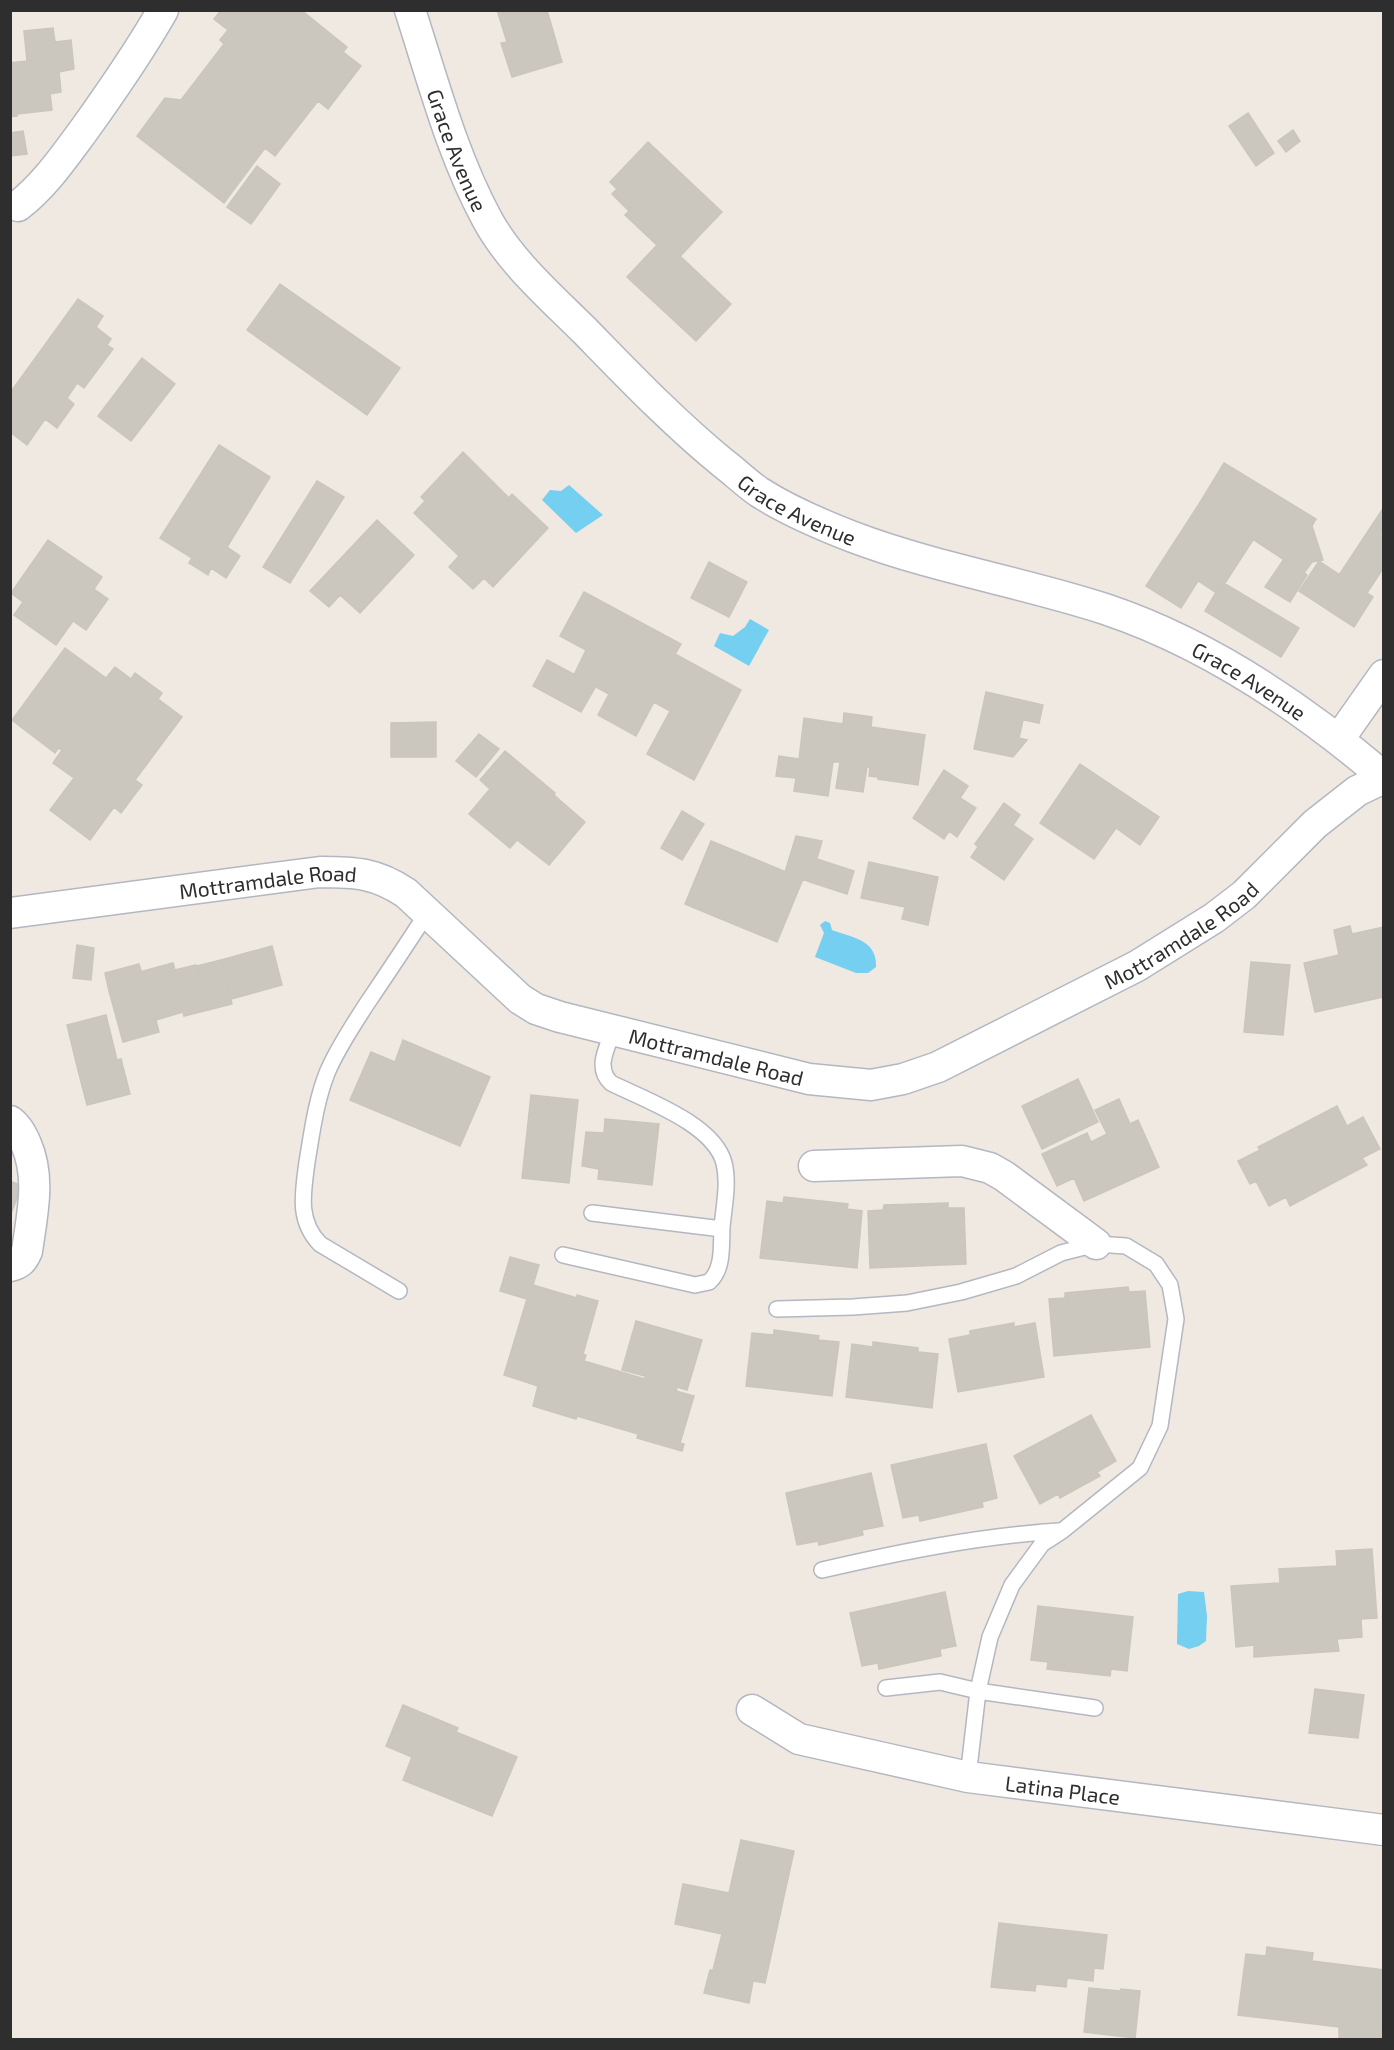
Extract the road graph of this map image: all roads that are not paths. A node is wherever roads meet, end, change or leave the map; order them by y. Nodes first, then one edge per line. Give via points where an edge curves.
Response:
1 (163, 10) edge
2 (410, 10) edge
3 (18, 206) dead end
4 (1383, 675) edge
5 (1339, 739) junction
6 (1383, 778) edge
7 (10, 913) edge
8 (427, 913) junction
9 (613, 1030) junction
10 (10, 1121) edge
11 (814, 1166) dead end
12 (592, 1213) dead end
13 (722, 1229) junction
14 (1096, 1244) junction
15 (563, 1255) dead end
16 (10, 1266) edge
17 (399, 1291) dead end
18 (777, 1308) dead end
19 (1062, 1531) junction
20 (822, 1570) dead end
21 (886, 1688) dead end
22 (978, 1691) junction
23 (1095, 1708) dead end
24 (752, 1710) dead end
25 (968, 1777) junction
26 (1383, 1830) edge

1 - 3 street via 117,85 64,157
2 - 5 street, Grace Avenue via 456,153 488,222 523,270 684,432 759,492 851,536 908,556 1106,610 1161,632 1236,670
4 - 5 street
5 - 6 street, Grace Avenue
6 - 9 street, Mottramdale Road via 1336,807 1294,843 1244,895 1179,940 1137,966 949,1062 903,1079 872,1085 809,1079
7 - 8 street, Mottramdale Road via 320,872 355,872 387,880
8 - 9 street, Mottramdale Road via 520,999 560,1017
8 - 17 lane via 349,1032 327,1073 315,1111 303,1192 306,1223 320,1244
9 - 13 lane via 603,1065 606,1078 696,1125 718,1148 726,1178
10 - 16 street via 20,1131 30,1154 35,1191 27,1251 18,1264
11 - 14 street via 962,1161 978,1164 1004,1176
12 - 13 lane
13 - 15 lane via 719,1270 702,1284
14 - 18 lane via 1061,1253 1016,1276 907,1303
14 - 19 lane via 1126,1246 1156,1264 1170,1285 1176,1318 1160,1426 1140,1468
19 - 20 lane via 963,1542
19 - 22 lane via 1042,1544 1012,1585 990,1637
21 - 22 lane via 940,1682
22 - 23 lane
22 - 25 lane
24 - 25 street, Latina Place via 798,1739
25 - 26 street, Latina Place

